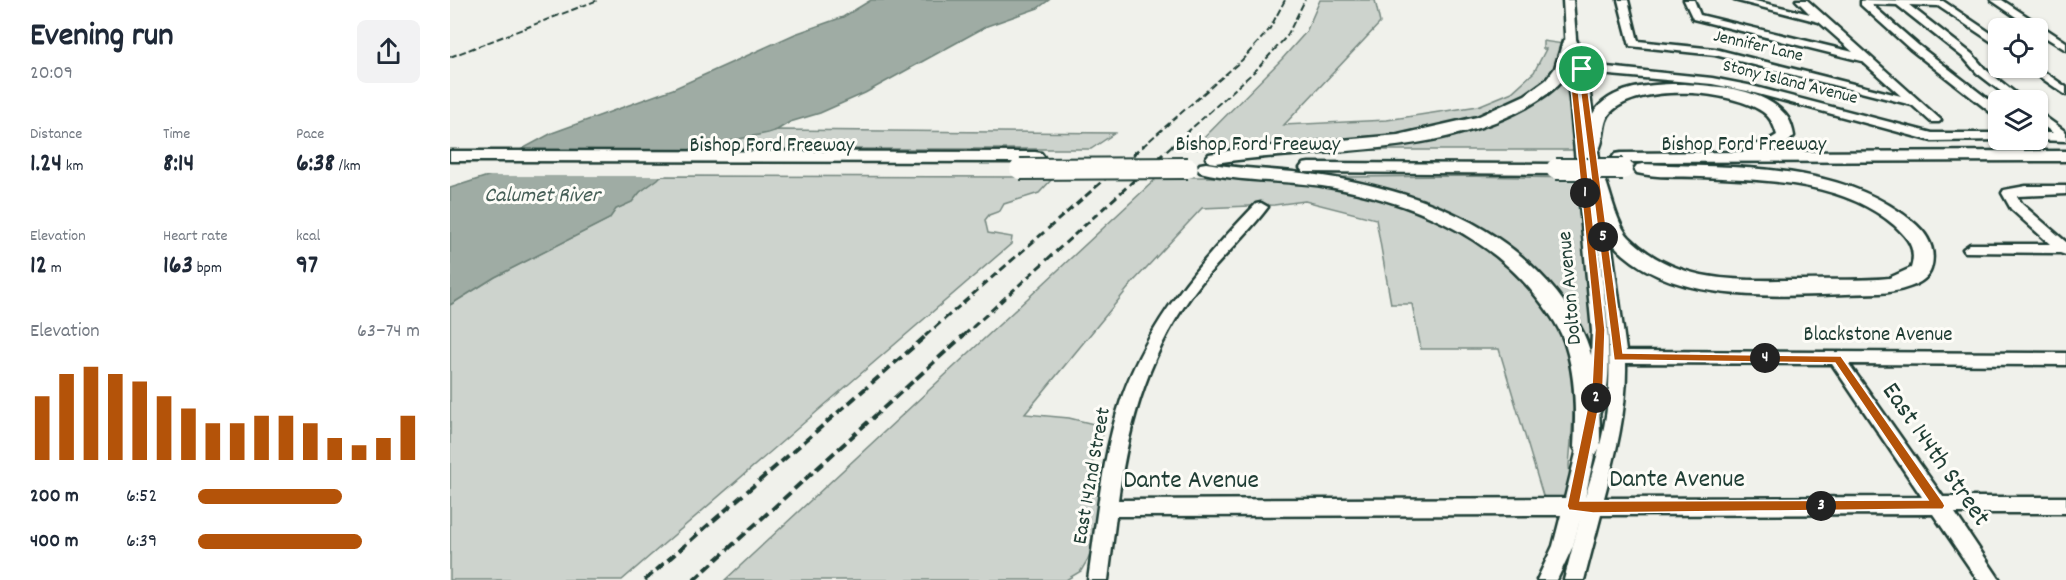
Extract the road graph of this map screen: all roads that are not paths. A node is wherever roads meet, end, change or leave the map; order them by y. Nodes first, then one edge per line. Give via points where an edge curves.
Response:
1 (1568, 0) edge
2 (1623, 0) edge
3 (1689, 0) edge
4 (1739, 0) edge
5 (1802, 0) edge
6 (1996, 0) edge
7 (1898, 1) edge
8 (1756, 2) edge
9 (1822, 19) junction
10 (1571, 35) junction
11 (1988, 36) edge
12 (2061, 40) edge
13 (2066, 47) edge
14 (1865, 58) junction
15 (1577, 69) junction
16 (2046, 78) edge
17 (2005, 90) edge
18 (2066, 92) edge
19 (1916, 103) junction
20 (1988, 105) edge
21 (1935, 120) dead end
22 (2048, 124) edge
23 (1988, 137) edge
24 (2048, 137) edge
25 (2065, 137) edge
26 (1592, 147) junction
27 (450, 156) edge
28 (2066, 156) edge
29 (749, 163) junction
30 (1202, 163) junction
31 (1631, 163) junction
32 (2066, 168) edge
33 (450, 170) edge
34 (1596, 182) junction
35 (2066, 190) edge
36 (1261, 207) dead end
37 (1970, 249) dead end
38 (2065, 249) edge
39 (1618, 357) junction
40 (1838, 359) junction
41 (2066, 359) edge
42 (1587, 447) junction
43 (1939, 506) junction
44 (2066, 506) edge
45 (1583, 507) junction
46 (1108, 508) junction
47 (1098, 580) edge
48 (1547, 580) edge
49 (1574, 580) edge
50 (1990, 580) edge

1 - 10 street, Dolton Avenue
2 - 19 street, Jennifer Lane via 1634,44 1714,52
3 - 14 street via 1696,17
4 - 8 street
5 - 9 street, Jennifer Lane
6 - 12 street
7 - 11 street via 1940,3
7 - 17 street
7 - 20 street via 1863,3
8 - 9 street
9 - 14 street, Jennifer Lane
10 - 15 street, Dolton Avenue
10 - 30 highway via 1562,70 1553,82 1508,112 1476,124 1315,149 1247,152
12 - 13 street
14 - 19 street, Jennifer Lane
15 - 23 street, Stony Island Avenue via 1712,81 1932,137
15 - 26 street, Dolton Avenue
15 - 42 street, Dolton Avenue via 1600,330 1598,386
16 - 18 street
19 - 21 street, Jennifer Lane
22 - 25 street
24 - 25 street
26 - 31 highway via 1597,120 1605,109 1646,90 1728,93 1762,105 1785,125 1786,136 1778,144 1763,149 1665,153
26 - 34 street, Dolton Avenue
27 - 29 highway, Bishop Ford Freeway
28 - 31 highway, Bishop Ford Freeway
29 - 30 highway, Bishop Ford Freeway, bridge via 1020,169
29 - 30 highway, Bishop Ford Freeway via 1035,157
29 - 33 highway, Bishop Ford Freeway
30 - 31 highway, Bishop Ford Freeway, bridge
30 - 42 highway via 1234,174 1322,181 1388,195 1444,216 1506,252 1546,291 1577,346 1588,409
31 - 32 highway, Bishop Ford Freeway
31 - 34 highway via 1775,176 1835,188 1886,209 1902,220 1922,244 1925,257 1920,272 1893,285 1737,287 1670,274 1646,261 1614,229
34 - 39 street, Dolton Avenue
35 - 38 street via 2009,193 2016,206
36 - 46 street, East 142nd Street via 1211,257 1159,332 1126,411
37 - 38 street
39 - 40 street, Blackstone Avenue
39 - 45 street, Dolton Avenue via 1613,427
40 - 41 street, Blackstone Avenue
40 - 43 street, East 144th Street
42 - 45 street, Dolton Avenue
43 - 44 street, Dante Avenue
43 - 45 street, Dante Avenue
43 - 50 street, East 144th Street
45 - 46 street, Dante Avenue
45 - 48 street
45 - 49 street via 1584,557
46 - 47 street, East 142nd Street

